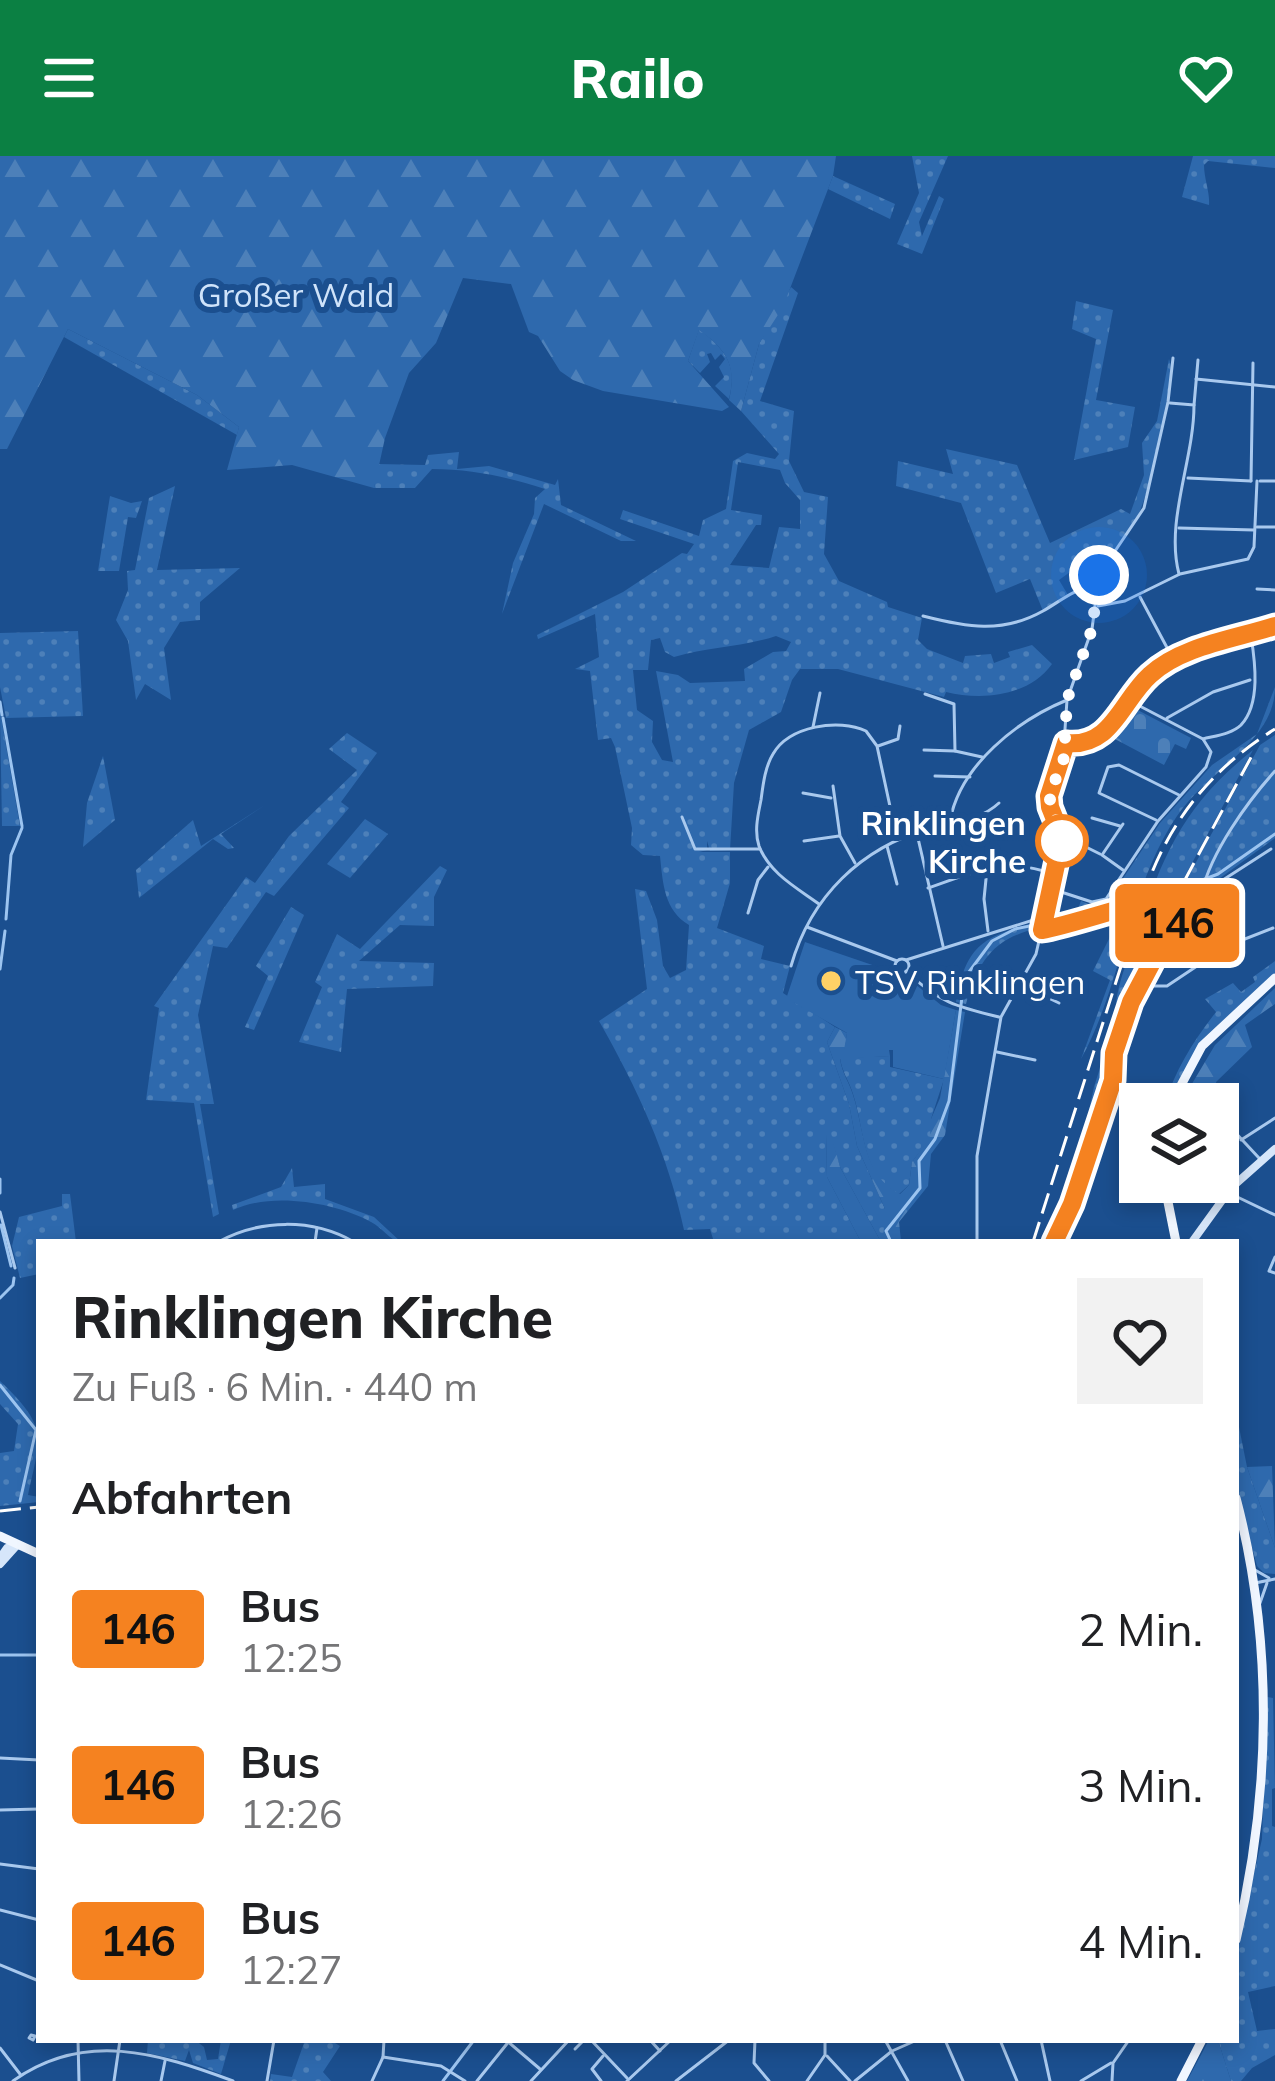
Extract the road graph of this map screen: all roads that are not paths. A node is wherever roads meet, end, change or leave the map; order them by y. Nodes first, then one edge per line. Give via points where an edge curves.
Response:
1 (1173, 358) dead end
2 (1198, 360) dead end
3 (1253, 363) dead end
4 (1196, 379) junction
5 (1251, 385) junction
6 (1275, 387) edge
7 (1168, 402) junction
8 (1194, 406) junction
9 (1186, 478) junction
10 (1254, 481) junction
11 (1275, 481) edge
12 (1275, 527) edge
13 (1178, 528) junction
14 (1255, 529) junction
15 (1180, 574) junction
16 (1095, 586) junction
17 (1257, 589) dead end
18 (1275, 590) edge
19 (1138, 594) junction
20 (1095, 606) junction
21 (923, 616) dead end
22 (1275, 626) edge
23 (1250, 634) junction
24 (1173, 658) junction
25 (1254, 679) junction
26 (1242, 683) junction
27 (1253, 688) junction
28 (820, 693) dead end
29 (925, 694) dead end
30 (1067, 700) junction
31 (1129, 700) junction
32 (1166, 719) junction
33 (900, 726) dead end
34 (814, 729) junction
35 (1203, 740) junction
36 (1066, 743) junction
37 (877, 746) junction
38 (924, 751) dead end
39 (955, 751) junction
40 (983, 758) junction
41 (1275, 771) edge
42 (934, 776) dead end
43 (971, 778) junction
44 (833, 786) dead end
45 (803, 793) dead end
46 (1180, 796) junction
47 (833, 798) junction
48 (999, 803) dead end
49 (682, 817) dead end
50 (1092, 818) dead end
51 (1158, 821) junction
52 (950, 823) junction
53 (917, 832) junction
54 (840, 836) junction
55 (897, 839) junction
56 (804, 841) dead end
57 (1078, 843) dead end
58 (886, 844) junction
59 (760, 849) junction
60 (1271, 849) dead end
61 (1102, 855) junction
62 (856, 865) junction
63 (770, 866) junction
64 (987, 868) junction
65 (1124, 871) junction
66 (1055, 875) junction
67 (897, 884) dead end
68 (928, 888) junction
69 (1052, 889) junction
70 (1202, 894) junction
71 (1195, 898) junction
72 (819, 904) junction
73 (748, 913) dead end
74 (1044, 917) junction
75 (805, 926) junction
76 (1273, 928) edge
77 (1042, 929) junction
78 (988, 933) junction
79 (943, 946) junction
80 (906, 960) junction
81 (897, 961) junction
82 (791, 966) dead end
83 (906, 971) junction
84 (1275, 978) edge
85 (1018, 983) junction
86 (1138, 986) junction
87 (1059, 1003) dead end
88 (1001, 1017) junction
89 (995, 1052) junction
90 (1035, 1060) dead end
91 (1182, 1083) edge
92 (1275, 1118) edge
93 (1239, 1138) edge
94 (1241, 1140) junction
95 (1275, 1149) edge
96 (1260, 1160) junction
97 (1239, 1181) edge
98 (1239, 1197) edge
99 (1169, 1203) edge
100 (1220, 1203) edge
101 (0, 1212) edge
102 (1275, 1215) edge
103 (317, 1228) junction
104 (224, 1239) edge
105 (315, 1239) edge
106 (346, 1239) edge
107 (977, 1239) edge
108 (1055, 1239) edge
109 (1176, 1239) edge
110 (1194, 1239) edge
111 (1275, 1258) edge
112 (15, 1268) dead end
113 (1275, 1274) edge
114 (1239, 1511) edge
115 (0, 1540) edge
116 (17, 1546) junction
117 (36, 1554) edge
118 (0, 1559) edge
119 (1253, 1574) junction
120 (1271, 1580) edge
121 (1258, 1610) junction
122 (0, 1758) edge
123 (36, 1760) edge
124 (36, 1809) edge
125 (0, 1810) edge
126 (0, 1864) edge
127 (36, 1869) edge
128 (0, 1910) edge
129 (36, 1919) edge
130 (1239, 1925) edge
131 (0, 1965) edge
132 (36, 1981) edge
133 (78, 2043) edge
134 (120, 2043) edge
135 (274, 2043) edge
136 (384, 2043) edge
137 (506, 2043) edge
138 (511, 2043) edge
139 (566, 2043) edge
140 (581, 2043) edge
141 (594, 2043) edge
142 (653, 2043) edge
143 (668, 2043) edge
144 (724, 2043) edge
145 (754, 2043) edge
146 (825, 2043) edge
147 (887, 2043) edge
148 (909, 2043) edge
149 (946, 2043) edge
150 (1001, 2043) edge
151 (1042, 2043) edge
152 (1128, 2043) edge
153 (1200, 2043) edge
154 (0, 2048) edge
155 (574, 2049) dead end
156 (660, 2051) junction
157 (892, 2051) junction
158 (80, 2052) junction
159 (118, 2052) junction
160 (604, 2054) junction
161 (825, 2055) junction
162 (383, 2057) junction
163 (166, 2059) junction
164 (1113, 2063) junction
165 (541, 2070) junction
166 (1094, 2072) junction
167 (21, 2075) junction
168 (217, 2078) edge
169 (627, 2080) edge
170 (14, 2081) edge
171 (80, 2081) edge
172 (114, 2081) edge
173 (161, 2081) edge
174 (233, 2081) edge
175 (268, 2081) edge
176 (372, 2081) edge
177 (465, 2081) edge
178 (477, 2081) edge
179 (531, 2081) edge
180 (601, 2081) edge
181 (676, 2081) edge
182 (769, 2081) edge
183 (807, 2081) edge
184 (853, 2081) edge
185 (908, 2081) edge
186 (962, 2081) edge
187 (1017, 2081) edge
188 (1050, 2081) edge
189 (1081, 2081) edge
190 (1100, 2081) edge
191 (1112, 2081) edge
192 (1181, 2081) edge

1 - 7 street
2 - 4 street
3 - 5 street
4 - 5 street
4 - 8 street
5 - 6 street
5 - 10 street
7 - 8 street
7 - 16 street via 1149,491
8 - 9 street
9 - 10 street
9 - 13 street
10 - 11 street
10 - 14 street
12 - 14 street
13 - 14 street
13 - 15 street
14 - 15 street via 1248,559
15 - 19 street
16 - 20 street
16 - 21 street via 1002,627
17 - 18 street
19 - 20 street
19 - 24 street
20 - 30 street
22 - 23 street
23 - 24 street
23 - 25 street
24 - 31 street
25 - 26 street
25 - 27 street
26 - 27 street
26 - 32 street
27 - 35 street via 1242,724
28 - 34 street
29 - 39 street via 954,704
30 - 36 street
30 - 40 street via 1003,734
31 - 32 street
31 - 36 street via 1101,736
32 - 35 street
33 - 37 street via 896,742
34 - 37 street via 859,727
34 - 59 street via 771,757
35 - 46 street via 1210,759
36 - 66 street via 1049,796 1062,837
37 - 55 street
38 - 39 street
39 - 40 street
40 - 43 street
41 - 70 street via 1238,818
42 - 43 street
43 - 52 street
44 - 47 street
45 - 47 street
46 - 51 street
46 - 51 street via 1108,767 1099,793
47 - 54 street
48 - 52 street via 980,818
49 - 59 street via 695,849
50 - 61 street via 1123,825
51 - 65 street
52 - 53 street
53 - 55 street
53 - 68 street
54 - 56 street
54 - 62 street
55 - 58 street
57 - 61 street
58 - 62 street
58 - 67 street
59 - 63 street
60 - 70 street
61 - 65 street
62 - 72 street
63 - 72 street
63 - 73 street
64 - 66 street
64 - 68 street
64 - 78 street
65 - 69 street via 1100,901
66 - 69 street
68 - 79 street
69 - 74 street
70 - 71 street
71 - 77 street via 1177,891
71 - 86 street
72 - 75 street
74 - 77 street
74 - 78 street
75 - 81 street
75 - 82 street
76 - 86 street via 1227,946 1167,986
77 - 85 street
78 - 79 street
79 - 80 street
80 - 81 street
80 - 83 street
81 - 83 street via 897,970
83 - 88 street via 930,994
84 - 91 main road via 1202,1046
85 - 87 street
85 - 88 street
86 - 108 street
88 - 89 street
89 - 90 street
89 - 107 street via 977,1156
92 - 94 street
93 - 94 street
94 - 96 street
95 - 96 street
96 - 97 street
98 - 102 street
99 - 109 main road
100 - 110 street
101 - 112 street
103 - 104 street via 263,1226
103 - 105 street
103 - 106 street
111 - 113 street
114 - 119 main road
115 - 116 main road
115 - 118 street
116 - 117 main road
116 - 118 street
119 - 120 street
119 - 120 street
119 - 121 main road
120 - 121 street
121 - 130 main road via 1261,1785
122 - 123 street
124 - 125 street
126 - 127 street
128 - 129 street
131 - 132 street
133 - 158 street
134 - 159 street
135 - 175 street
136 - 162 street
137 - 178 street
138 - 165 street
139 - 165 street
140 - 155 street
141 - 160 street
142 - 156 street
143 - 156 street
144 - 181 street
145 - 182 street via 754,2062
146 - 161 street
147 - 157 street
148 - 157 street
149 - 186 street
150 - 187 street
151 - 188 street
152 - 164 street
153 - 192 main road
154 - 167 street
156 - 169 street
157 - 184 street
157 - 185 street
158 - 159 street
158 - 167 street
158 - 171 street
159 - 163 street
159 - 172 street
160 - 169 street
160 - 180 street via 592,2068
161 - 183 street
161 - 184 street
162 - 176 street
162 - 177 street via 450,2070
163 - 168 street
163 - 173 street
164 - 166 street
164 - 191 street
165 - 179 street
166 - 189 street
166 - 190 street
167 - 170 street
168 - 174 street

